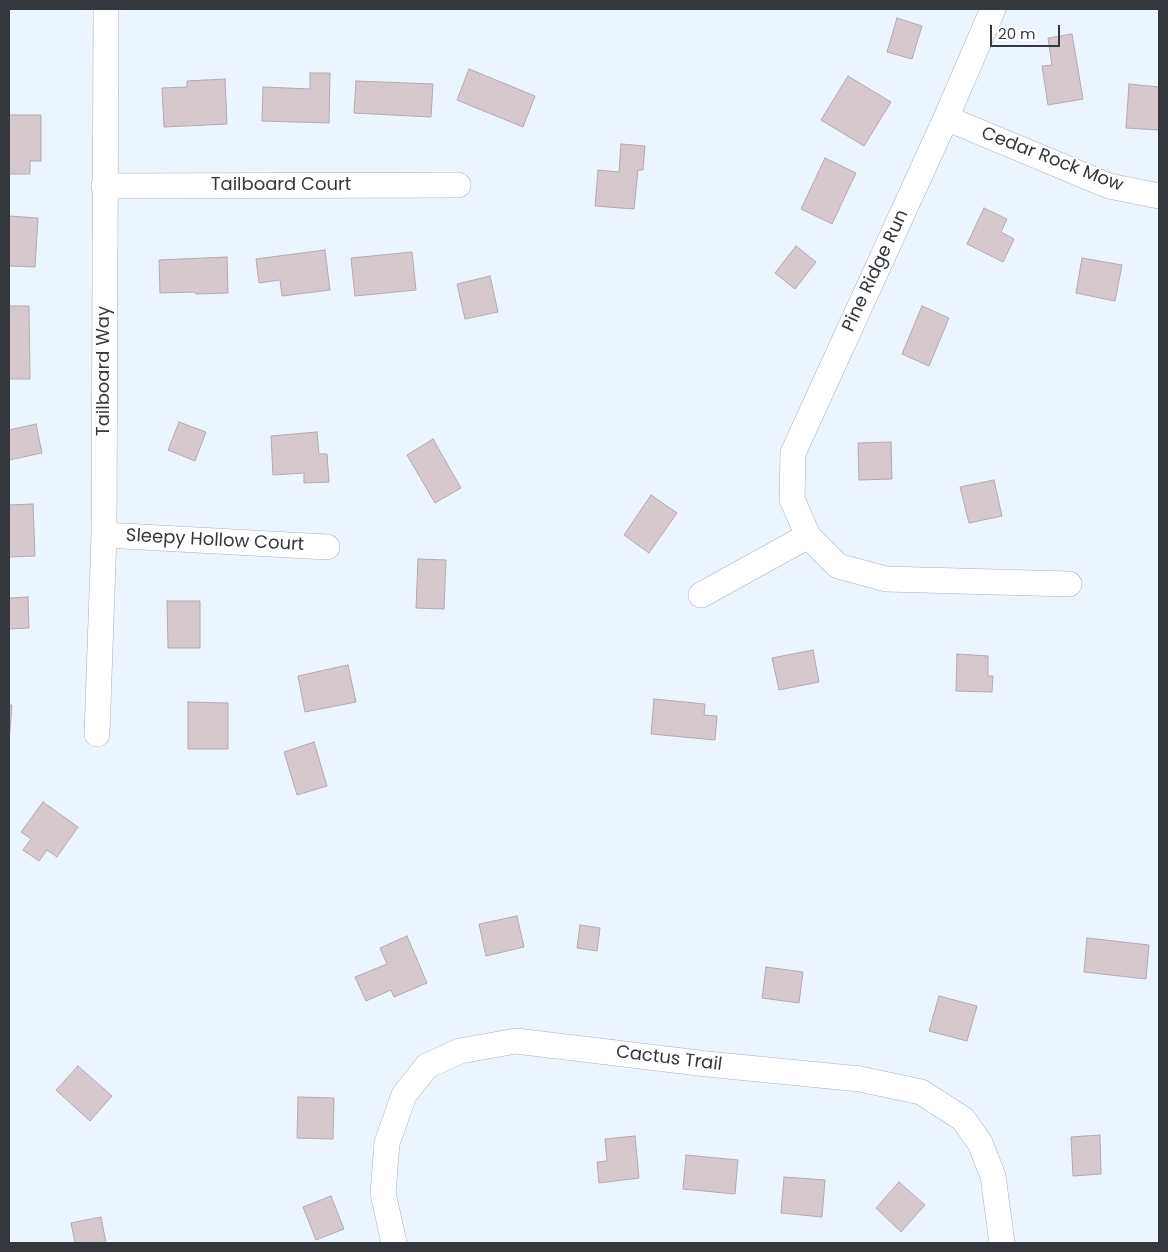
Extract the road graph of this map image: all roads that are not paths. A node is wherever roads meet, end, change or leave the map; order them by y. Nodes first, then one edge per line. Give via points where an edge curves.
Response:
1 (106, 9) edge
2 (993, 9) edge
3 (946, 118) junction
4 (458, 185) dead end
5 (104, 186) junction
6 (1159, 196) edge
7 (104, 535) junction
8 (808, 536) junction
9 (327, 547) dead end
10 (1069, 584) dead end
11 (702, 595) dead end
12 (97, 734) dead end
13 (394, 1243) edge
14 (1002, 1243) edge

1 - 5 street, Tailboard Way
2 - 3 street, Pine Ridge Run
3 - 6 street, Cedar Rock Mow via 1109,186
3 - 8 street, Pine Ridge Run via 793,453 792,499
4 - 5 street, Tailboard Court
5 - 7 street, Tailboard Way
7 - 9 street, Sleepy Hollow Court
7 - 12 street, Tailboard Way
8 - 10 street, Pine Ridge Run via 838,566 886,579
8 - 11 street
13 - 14 street, Cactus Trail via 383,1192 387,1143 404,1095 427,1066 460,1051 516,1041 860,1079 921,1092 963,1119 980,1143 993,1176

